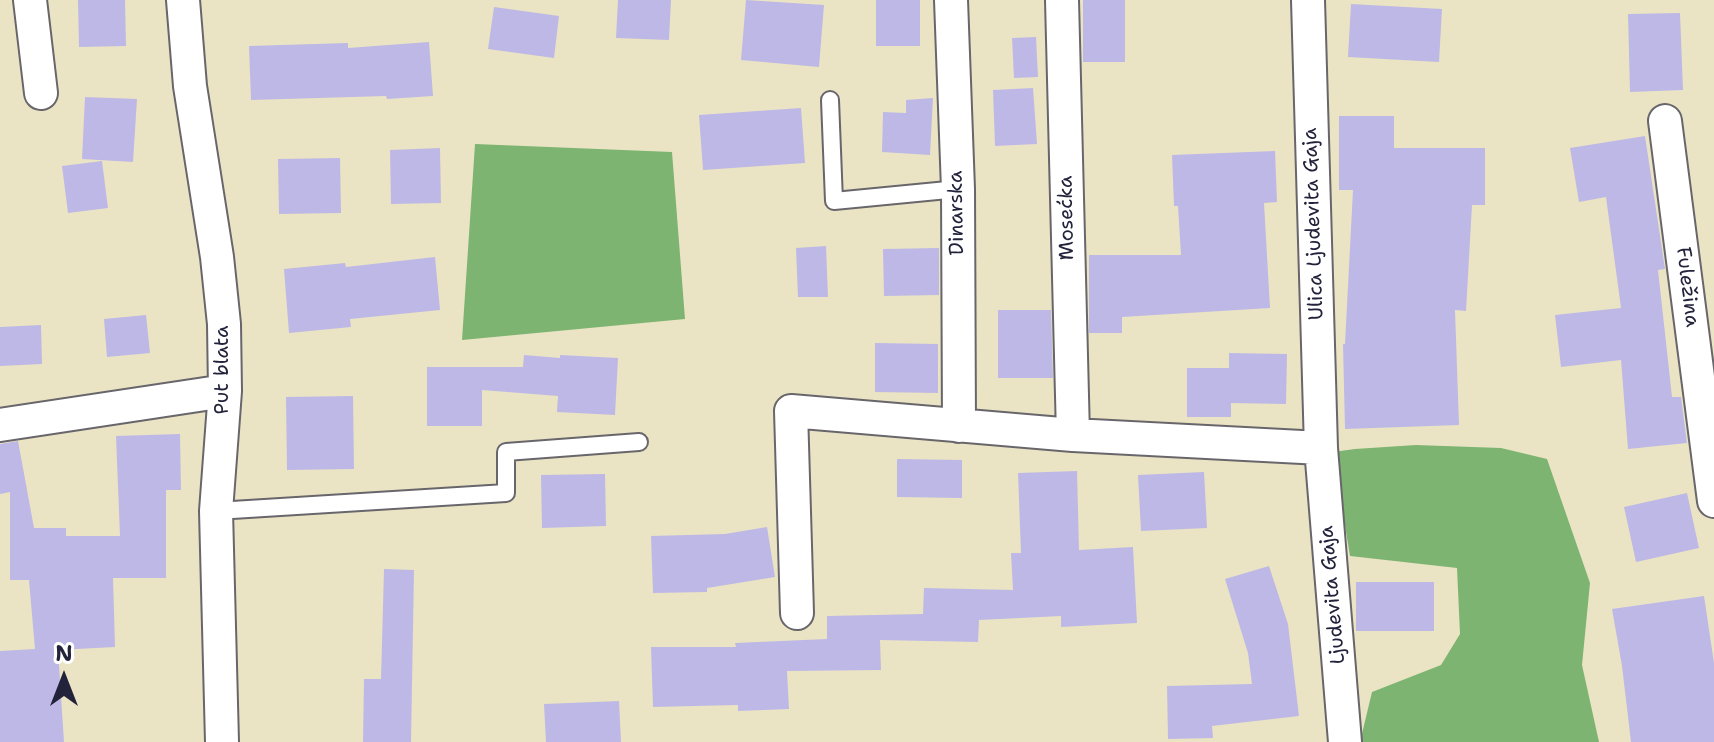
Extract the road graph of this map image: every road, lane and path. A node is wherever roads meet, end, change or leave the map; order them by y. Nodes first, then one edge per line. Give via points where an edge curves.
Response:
1 (30, 0) edge
2 (183, 0) edge
3 (951, 0) edge
4 (1062, 0) edge
5 (1308, 0) edge
6 (41, 93) dead end
7 (830, 100) dead end
8 (1665, 121) dead end
9 (958, 189) junction
10 (225, 391) junction
11 (0, 425) edge
12 (959, 426) junction
13 (1073, 435) junction
14 (639, 442) dead end
15 (1321, 448) junction
16 (1714, 501) edge
17 (216, 511) junction
18 (797, 613) dead end
19 (222, 742) edge
20 (1345, 742) edge

1 - 6 street
2 - 10 street, Put blata via 190,86 217,257
3 - 9 street, Dinarska
4 - 13 street, Mosećka
5 - 15 street, Ulica Ljudevita Gaja
7 - 9 lane via 834,201
8 - 16 street, Fuležina
9 - 12 street, Dinarska
10 - 11 street
10 - 17 street, Put blata
12 - 13 street
12 - 18 street via 791,411
13 - 15 street
14 - 17 lane via 506,452 506,493
15 - 20 street, Ljudevita Gaja
17 - 19 street, Put blata

